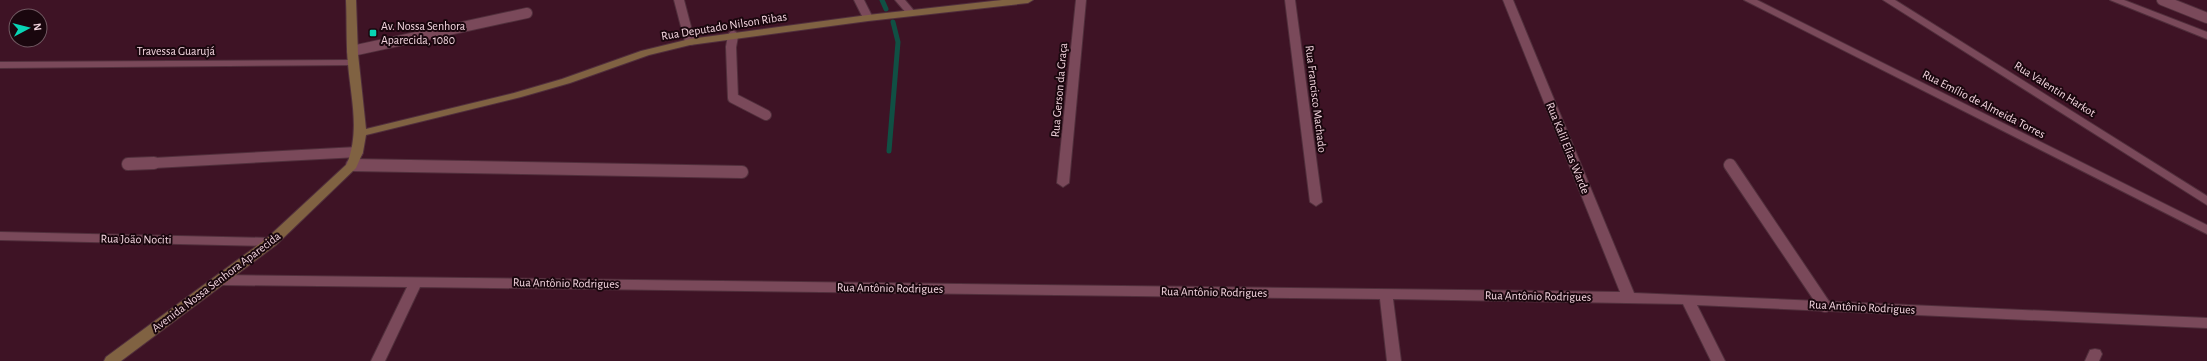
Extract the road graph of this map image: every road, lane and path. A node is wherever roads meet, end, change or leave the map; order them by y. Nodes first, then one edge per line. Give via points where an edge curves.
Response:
1 (351, 0) edge
2 (679, 0) edge
3 (859, 0) edge
4 (900, 0) edge
5 (1028, 0) edge
6 (1080, 0) edge
7 (1290, 0) edge
8 (1508, 0) edge
9 (1749, 0) edge
10 (1888, 0) edge
11 (2115, 0) edge
12 (2162, 0) edge
13 (527, 13) dead end
14 (911, 13) junction
15 (868, 18) junction
16 (2207, 18) edge
17 (733, 36) junction
18 (2207, 36) edge
19 (690, 42) junction
20 (352, 51) junction
21 (353, 63) junction
22 (0, 65) edge
23 (766, 115) dead end
24 (362, 133) junction
25 (358, 152) junction
26 (128, 164) dead end
27 (352, 165) junction
28 (1730, 165) dead end
29 (742, 172) dead end
30 (1063, 183) dead end
31 (2207, 200) edge
32 (1316, 202) dead end
33 (2207, 230) edge
34 (0, 236) edge
35 (271, 242) junction
36 (220, 280) junction
37 (416, 282) junction
38 (1386, 294) junction
39 (1629, 297) junction
40 (1688, 300) junction
41 (1825, 306) junction
42 (2207, 323) edge
43 (111, 361) edge
44 (378, 361) edge
45 (1394, 361) edge
46 (1718, 361) edge

1 - 20 street, Avenida Nossa Senhora Aparecida
2 - 19 street
3 - 15 street
4 - 14 street
5 - 14 street, Rua Deputado Nilson Ribas
6 - 30 street, Rua Gerson da Graça
7 - 32 street, Rua Francisco Machado
8 - 39 street, Rua Kalil Elias Warde
9 - 33 street, Rua Emílio de Almeida Torres
10 - 31 street, Rua Valentin Harkot
11 - 18 street
12 - 16 lane
13 - 20 lane
14 - 15 street, Rua Deputado Nilson Ribas
15 - 17 street, Rua Deputado Nilson Ribas
17 - 19 street, Rua Deputado Nilson Ribas
17 - 23 lane via 731,47 734,98
19 - 24 street, Rua Deputado Nilson Ribas via 645,53 517,95
20 - 21 street, Avenida Nossa Senhora Aparecida
21 - 22 street, Travessa Guarujá
21 - 24 street, Avenida Nossa Senhora Aparecida
24 - 25 street, Avenida Nossa Senhora Aparecida
25 - 26 lane via 294,153 238,159
25 - 27 street, Avenida Nossa Senhora Aparecida
27 - 29 lane
27 - 35 street, Avenida Nossa Senhora Aparecida
28 - 41 lane
34 - 35 street, Rua João Nociti
35 - 36 street, Avenida Nossa Senhora Aparecida
36 - 37 street, Rua Antônio Rodrigues
36 - 43 street, Avenida Nossa Senhora Aparecida
37 - 38 street, Rua Antônio Rodrigues
37 - 44 street
38 - 39 street, Rua Antônio Rodrigues
38 - 45 street
39 - 40 street, Rua Antônio Rodrigues
40 - 41 street, Rua Antônio Rodrigues
40 - 46 street
41 - 42 street, Rua Antônio Rodrigues

